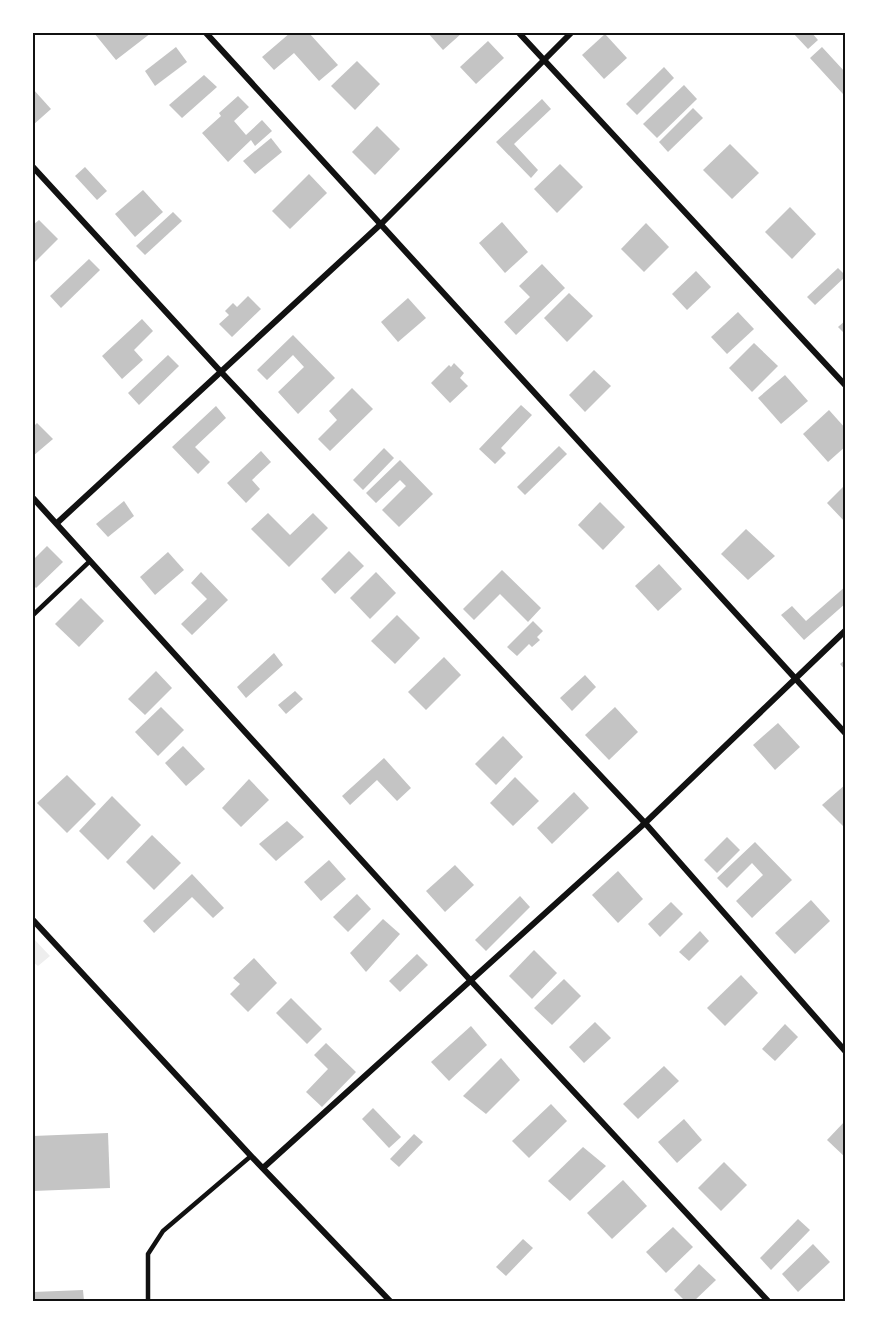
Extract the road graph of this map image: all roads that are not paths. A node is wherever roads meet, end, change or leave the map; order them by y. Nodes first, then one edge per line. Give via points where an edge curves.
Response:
1 (206, 33) edge
2 (519, 33) edge
3 (571, 33) edge
4 (544, 59) junction
5 (33, 167) edge
6 (381, 223) junction
7 (222, 373) junction
8 (846, 386) edge
9 (33, 498) edge
10 (57, 524) junction
11 (90, 561) junction
12 (33, 615) edge
13 (846, 630) edge
14 (795, 679) junction
15 (846, 734) edge
16 (645, 823) junction
17 (33, 920) edge
18 (471, 981) junction
19 (846, 1052) edge
20 (251, 1156) junction
21 (263, 1168) junction
22 (148, 1301) edge
23 (390, 1301) edge
24 (768, 1301) edge

1 - 6 street
2 - 4 street
3 - 4 street
4 - 6 street
4 - 8 street
5 - 7 street
6 - 7 street
6 - 14 street
7 - 10 street
7 - 16 street
9 - 10 street
10 - 11 street
11 - 12 lane
11 - 18 street
13 - 14 street
14 - 15 street
14 - 16 street
16 - 18 street
16 - 19 street
17 - 20 street
18 - 21 street
18 - 24 street
20 - 21 street
20 - 22 lane via 163,1231 148,1254
21 - 23 street

